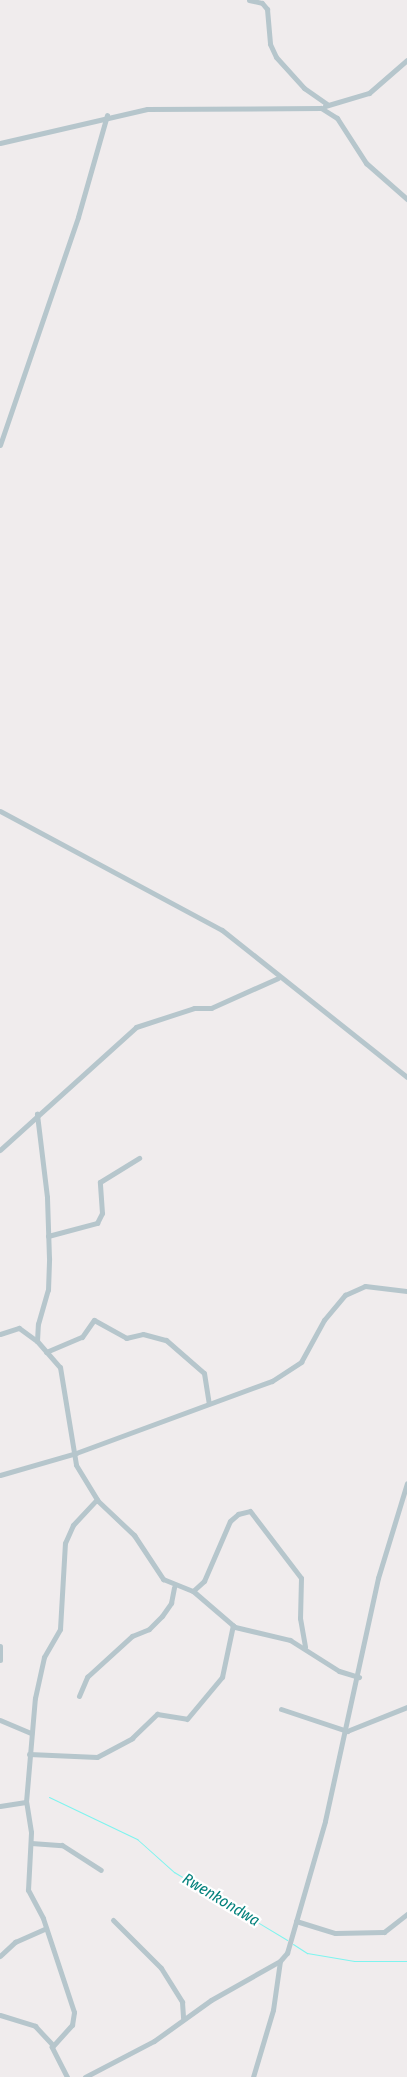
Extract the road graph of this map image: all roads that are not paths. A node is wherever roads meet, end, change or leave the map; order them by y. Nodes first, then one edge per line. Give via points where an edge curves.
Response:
1 (249, 0) edge
2 (407, 60) edge
3 (327, 104) junction
4 (321, 108) junction
5 (107, 115) junction
6 (0, 143) edge
7 (407, 199) edge
8 (0, 445) edge
9 (0, 811) edge
10 (278, 978) junction
11 (407, 1077) edge
12 (38, 1114) junction
13 (0, 1150) edge
14 (139, 1158) dead end
15 (48, 1236) junction
16 (407, 1291) edge
17 (0, 1334) edge
18 (37, 1341) junction
19 (46, 1352) junction
20 (209, 1403) junction
21 (76, 1453) junction
22 (0, 1475) edge
23 (407, 1482) edge
24 (97, 1499) junction
25 (174, 1587) junction
26 (193, 1591) junction
27 (232, 1625) junction
28 (0, 1646) edge
29 (305, 1647) junction
30 (0, 1660) edge
31 (359, 1677) junction
32 (79, 1696) dead end
33 (407, 1707) edge
34 (281, 1709) dead end
35 (0, 1720) edge
36 (347, 1731) junction
37 (31, 1733) junction
38 (29, 1754) junction
39 (26, 1802) junction
40 (0, 1806) edge
41 (31, 1843) junction
42 (100, 1870) dead end
43 (407, 1914) edge
44 (113, 1920) dead end
45 (296, 1920) junction
46 (46, 1928) junction
47 (0, 1956) edge
48 (280, 1961) junction
49 (0, 2015) edge
50 (183, 2018) junction
51 (53, 2045) junction
52 (67, 2077) edge
53 (86, 2077) edge
54 (253, 2077) edge

1 - 3 street via 262,3 267,9 270,44 276,58 304,88
2 - 3 street via 369,93
3 - 4 street
4 - 5 street via 156,108
4 - 7 street via 337,118 366,163
5 - 6 street
5 - 8 street via 78,217
9 - 10 street via 189,910 252,953
10 - 11 street
10 - 12 street via 211,1008 194,1008 136,1027
12 - 13 street
12 - 15 street
14 - 15 street via 100,1182 102,1213 97,1223
15 - 18 street via 48,1290
16 - 20 street via 378,1286 350,1291 334,1305 295,1368 272,1381
17 - 18 street via 16,1327
18 - 19 street
19 - 20 street via 82,1337 94,1320 126,1338 143,1334 166,1340 204,1373
19 - 21 street via 63,1375 66,1410
20 - 21 street
21 - 22 street
21 - 24 street via 76,1464
23 - 31 street via 378,1578
24 - 25 street via 134,1535 161,1576
24 - 37 street via 66,1536 60,1629 44,1657
25 - 26 street
25 - 32 street via 171,1603 162,1616 149,1629 132,1636 88,1677
26 - 27 street
26 - 29 street via 204,1580 230,1522 238,1514 250,1511 301,1578 300,1618
27 - 29 street
27 - 38 street via 222,1677 187,1719 157,1714 134,1736 97,1757
28 - 30 street
29 - 31 street via 339,1671
31 - 36 street
33 - 36 street
34 - 36 street
35 - 37 street
36 - 45 street
37 - 38 street
38 - 39 street
39 - 40 street
39 - 41 street
41 - 42 street via 62,1844
41 - 46 street via 27,1885
43 - 45 street via 384,1932 335,1933
44 - 50 street via 161,1968 182,2002
45 - 48 street via 287,1953
46 - 47 street via 15,1942
46 - 51 street via 74,2012 72,2025
48 - 50 street
48 - 54 street via 273,2010
49 - 51 street via 35,2026
50 - 53 street via 154,2041
51 - 52 street

